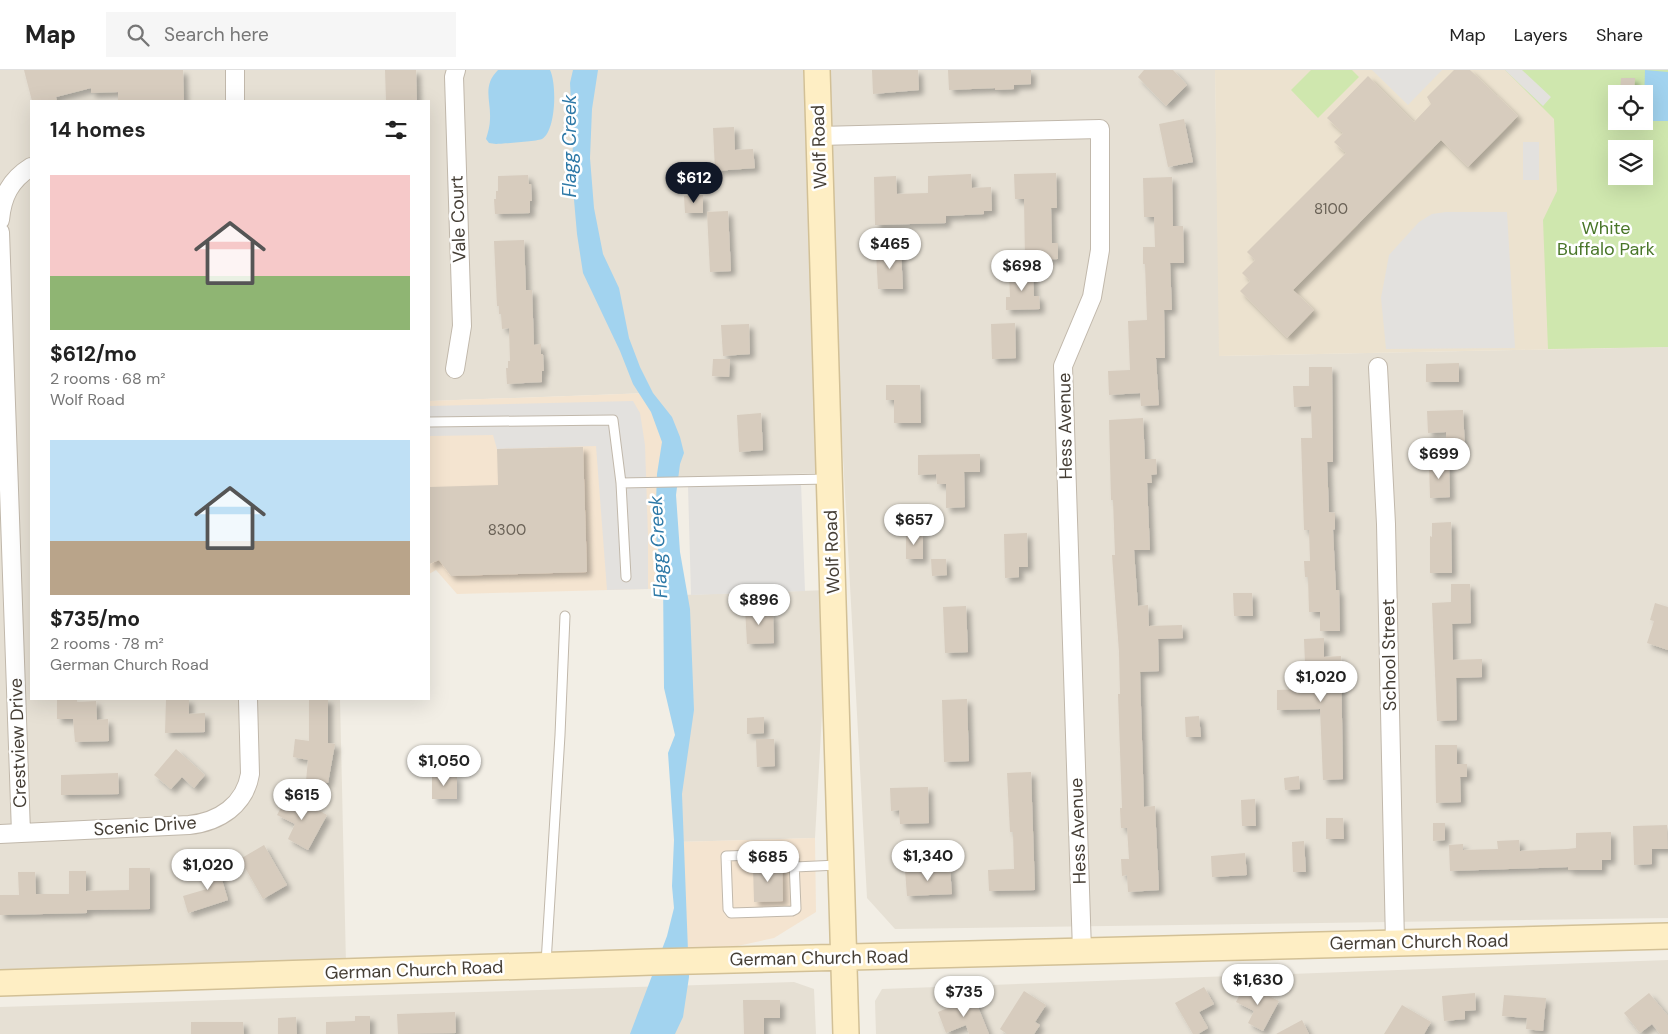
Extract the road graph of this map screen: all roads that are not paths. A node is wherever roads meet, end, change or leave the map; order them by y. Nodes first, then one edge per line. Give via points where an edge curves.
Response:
1 (235, 70) edge
2 (456, 70) edge
3 (817, 70) edge
4 (235, 100) edge
5 (819, 136) junction
6 (30, 168) edge
7 (0, 220) edge
8 (0, 232) edge
9 (1378, 367) dead end
10 (455, 369) dead end
11 (430, 422) edge
12 (829, 479) junction
13 (621, 483) junction
14 (626, 577) dead end
15 (565, 616) dead end
16 (248, 700) edge
17 (21, 833) junction
18 (0, 834) edge
19 (795, 864) junction
20 (841, 865) junction
21 (1668, 936) edge
22 (1395, 943) junction
23 (1082, 951) junction
24 (844, 957) junction
25 (546, 965) junction
26 (0, 983) edge
27 (846, 1034) edge

1 - 4 street
2 - 10 street, Vale Court via 462,326
3 - 5 street, Wolf Road
5 - 12 street, Wolf Road
5 - 23 street, Hess Avenue via 1100,129 1100,250 1092,297 1063,366
6 - 7 street via 6,191
8 - 17 street, Crestview Drive
9 - 22 street, School Street via 1386,524
11 - 13 lane via 613,420
12 - 13 lane
12 - 20 street, Wolf Road
13 - 14 lane
15 - 25 lane
16 - 17 street, Scenic Drive via 250,774 239,801 221,816 189,825
17 - 18 street, Scenic Drive
19 - 19 lane via 796,909 731,913 728,909 726,856 791,854
19 - 20 lane
20 - 24 street, Wolf Road
21 - 22 street, German Church Road
22 - 23 street, German Church Road
23 - 24 street, German Church Road
24 - 25 street, German Church Road
24 - 27 street, Wolf Road
25 - 26 street, German Church Road

